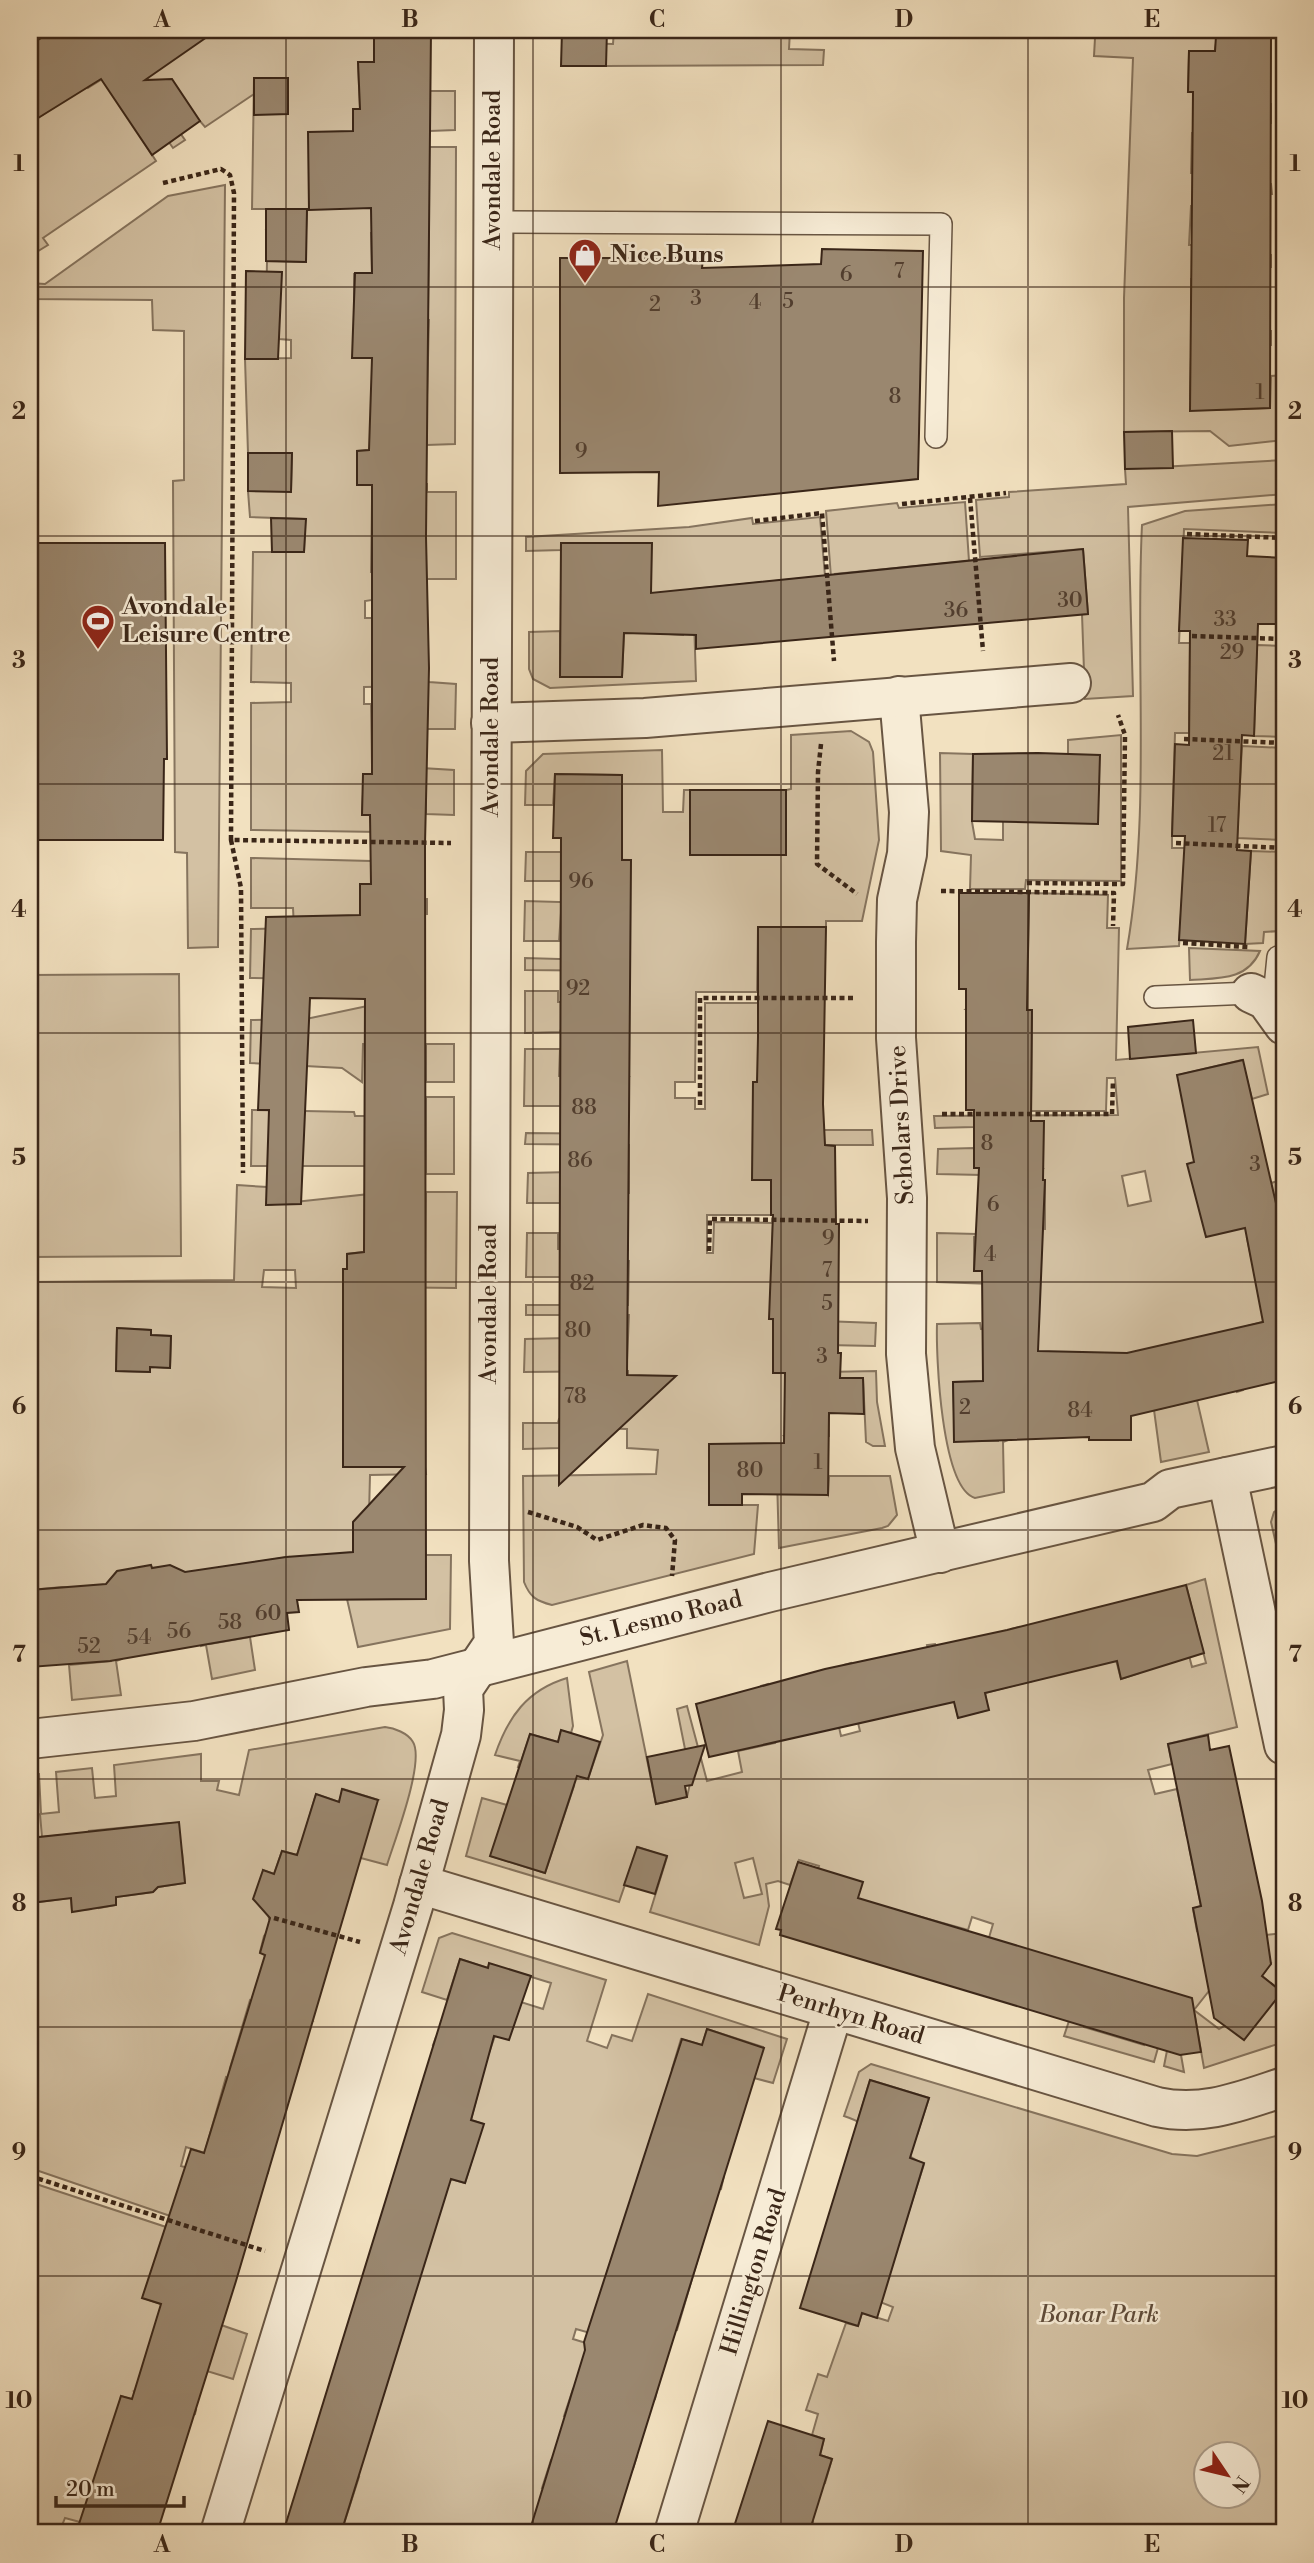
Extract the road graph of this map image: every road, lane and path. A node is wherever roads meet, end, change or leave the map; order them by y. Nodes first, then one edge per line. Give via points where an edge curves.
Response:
1 (494, 30) edge
2 (163, 183) dead end
3 (494, 222) junction
4 (936, 437) dead end
5 (1006, 493) dead end
6 (970, 498) junction
7 (902, 504) dead end
8 (755, 521) dead end
9 (1187, 534) dead end
10 (1284, 538) edge
11 (1192, 636) dead end
12 (1284, 639) edge
13 (1071, 683) dead end
14 (986, 690) junction
15 (899, 696) junction
16 (830, 701) junction
17 (1118, 715) dead end
18 (491, 723) junction
19 (1184, 739) dead end
20 (1284, 743) edge
21 (231, 840) junction
22 (1175, 843) dead end
23 (490, 844) junction
24 (1284, 848) edge
25 (1027, 883) dead end
26 (899, 895) junction
27 (1113, 926) dead end
28 (1183, 943) dead end
29 (1268, 952) joint
30 (1155, 996) dead end
31 (896, 998) junction
32 (1269, 1009) edge
33 (1113, 1080) dead end
34 (700, 1105) dead end
35 (902, 1114) junction
36 (243, 1173) dead end
37 (907, 1221) junction
38 (709, 1251) dead end
39 (1284, 1465) edge
40 (1227, 1477) junction
41 (489, 1511) junction
42 (940, 1553) junction
43 (680, 1615) junction
44 (480, 1667) junction
45 (30, 1739) edge
46 (1284, 1745) edge
47 (419, 1884) junction
48 (274, 1918) dead end
49 (398, 1953) junction
50 (833, 2011) junction
51 (1284, 2087) edge
52 (30, 2176) edge
53 (303, 2263) junction
54 (220, 2533) edge
55 (674, 2533) edge

1 - 3 street, Avondale Road
2 - 21 path via 221,169 230,175 234,193
3 - 4 lane via 941,224
3 - 18 street, Avondale Road
5 - 6 path
6 - 7 path
6 - 14 path
8 - 16 path via 822,513
9 - 10 path
11 - 12 path
13 - 14 street
14 - 15 street
15 - 16 street
15 - 26 street, Scholars Drive via 909,812
16 - 18 street via 645,718
16 - 26 path via 818,772 817,864 858,894
17 - 25 path via 1125,735 1123,884
18 - 23 street, Avondale Road
19 - 20 path
21 - 23 path
21 - 36 path via 241,888
22 - 24 path
23 - 41 street, Avondale Road
26 - 27 path via 930,891 1114,893
26 - 31 street, Scholars Drive
28 - 29 path
29 - 32 lane
30 - 32 lane
31 - 34 path via 700,998
31 - 35 street, Scholars Drive
33 - 35 path via 1112,1114
35 - 37 street, Scholars Drive
37 - 38 path via 710,1219
37 - 42 street, Scholars Drive via 909,1398 915,1448
39 - 40 street, St. Lesmo Road
40 - 42 street, St. Lesmo Road via 1170,1489 1153,1502
40 - 46 street
41 - 43 path via 530,1512 578,1527 597,1540 643,1525 666,1528 675,1540 672,1584
41 - 44 street, Avondale Road via 494,1643
42 - 43 street, St. Lesmo Road
43 - 44 street, St. Lesmo Road
44 - 45 street, St. Lesmo Road via 194,1721
44 - 47 street, Avondale Road via 463,1689 461,1735
47 - 49 street, Avondale Road
47 - 50 street, Penrhyn Road
48 - 49 path
49 - 53 street, Avondale Road
50 - 51 street, Penrhyn Road via 1178,2112 1209,2111
50 - 55 street, Hillington Road
52 - 53 path
53 - 54 street, Avondale Road

